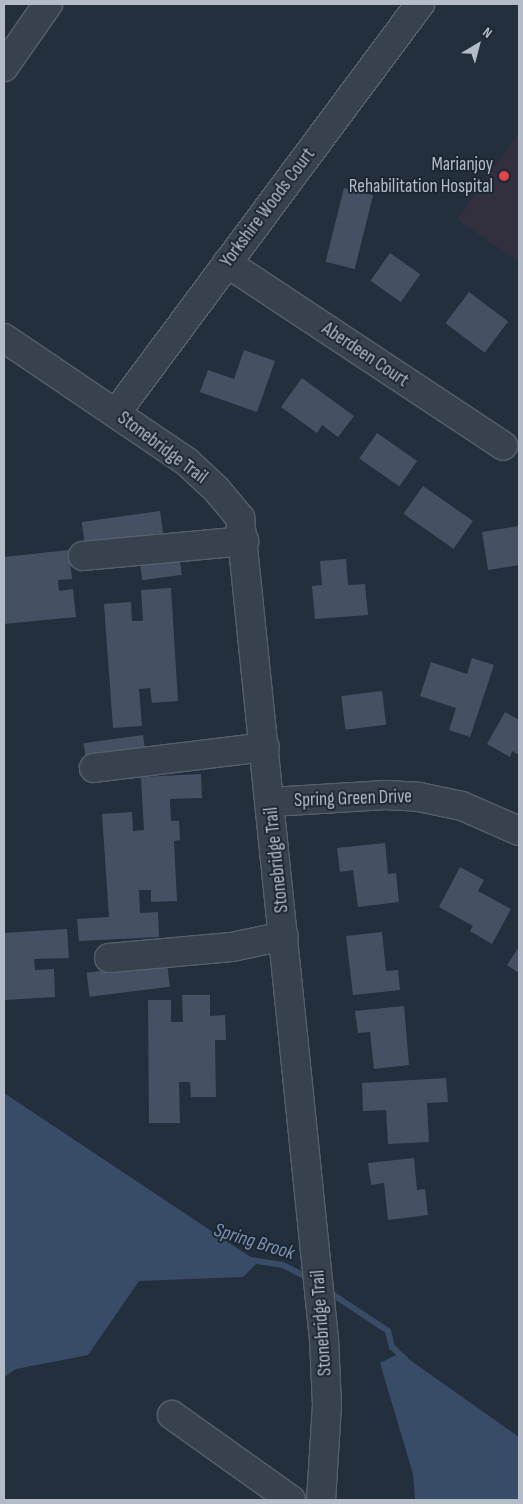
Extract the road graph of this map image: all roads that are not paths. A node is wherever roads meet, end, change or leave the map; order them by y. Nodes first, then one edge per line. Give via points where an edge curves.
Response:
1 (48, 4) edge
2 (420, 4) edge
3 (4, 67) edge
4 (227, 263) junction
5 (4, 338) edge
6 (116, 413) junction
7 (503, 446) dead end
8 (244, 541) junction
9 (83, 556) dead end
10 (265, 747) junction
11 (94, 768) dead end
12 (271, 802) junction
13 (519, 831) edge
14 (284, 936) junction
15 (109, 958) dead end
16 (172, 1415) dead end
17 (291, 1500) edge
18 (321, 1500) edge

1 - 3 street
2 - 4 street, Yorkshire Woods Court
4 - 6 street, Yorkshire Woods Court
4 - 7 street, Aberdeen Court
5 - 6 street, Stonebridge Trail
6 - 8 street, Stonebridge Trail via 187,462 216,489 240,518
8 - 9 street
8 - 10 street, Stonebridge Trail
10 - 11 street
10 - 12 street, Stonebridge Trail
12 - 13 street, Spring Green Drive via 386,795 419,797 462,806
12 - 14 street, Stonebridge Trail
14 - 15 street via 232,947
14 - 18 street, Stonebridge Trail via 324,1339 328,1404
16 - 17 street

